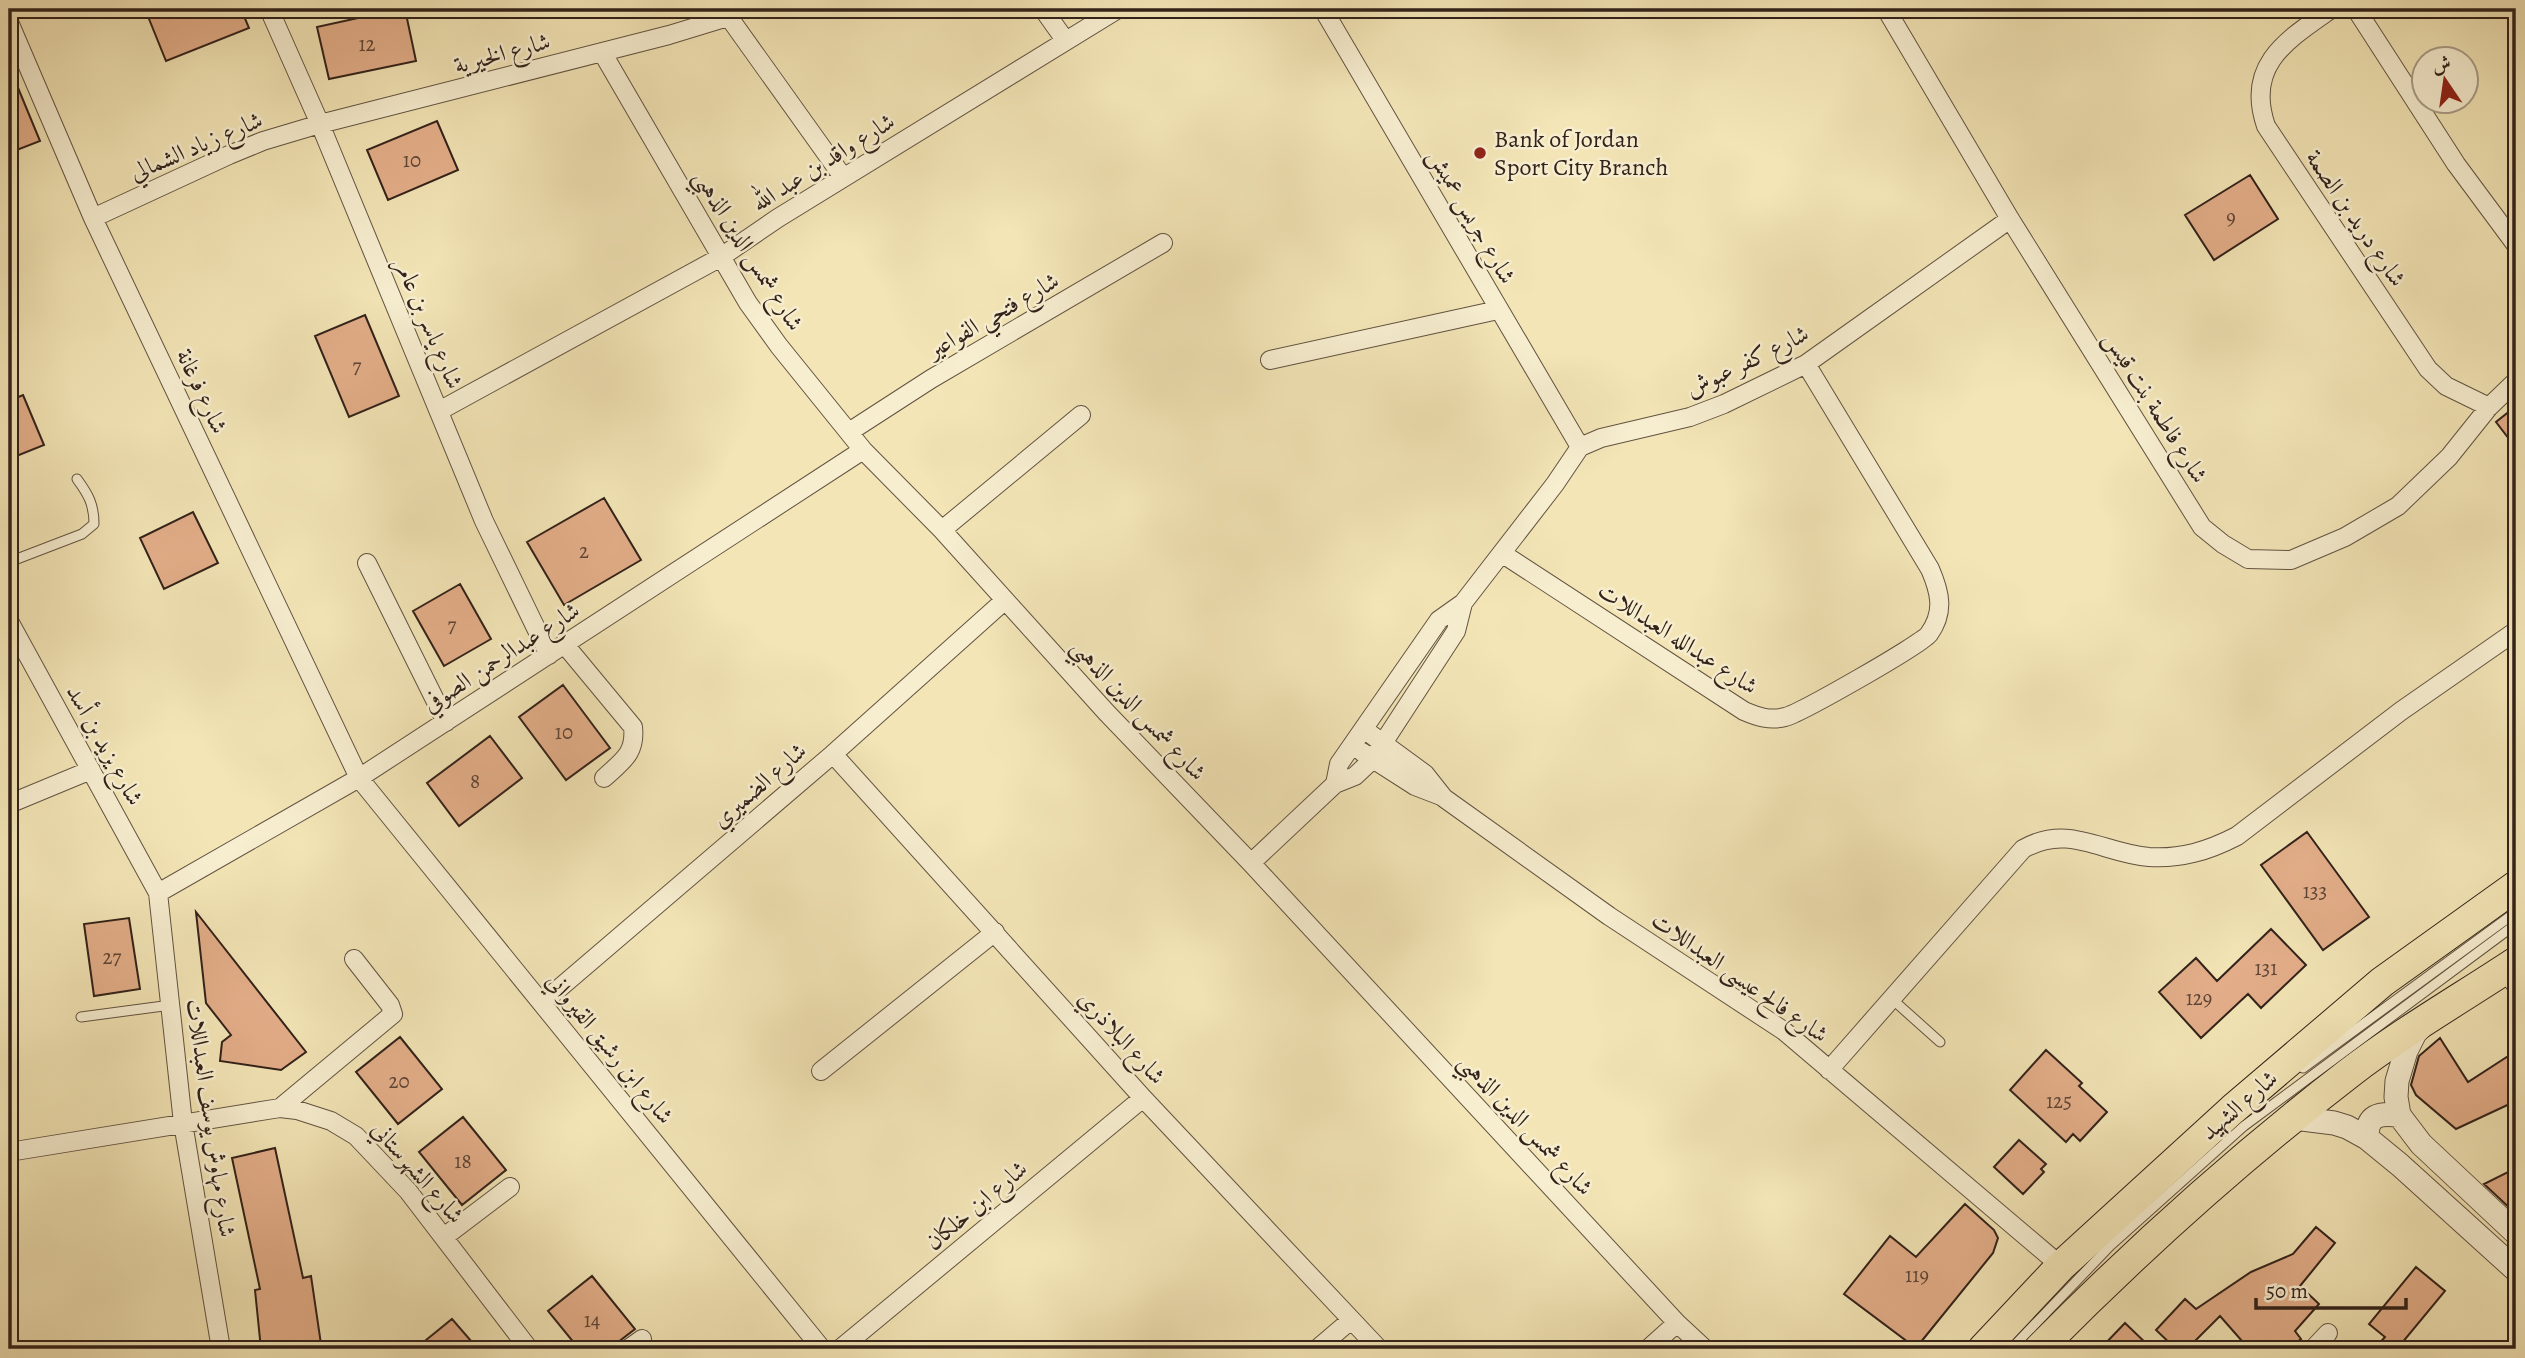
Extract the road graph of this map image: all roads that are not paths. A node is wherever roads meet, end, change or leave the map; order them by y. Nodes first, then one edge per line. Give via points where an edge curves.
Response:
1 (269, 9) edge
2 (1043, 9) edge
3 (1118, 9) edge
4 (1323, 9) edge
5 (1886, 9) edge
6 (2331, 9) edge
7 (2356, 9) edge
8 (726, 13) edge
9 (9, 22) edge
10 (1065, 40) junction
11 (602, 52) junction
12 (320, 124) junction
13 (843, 177) junction
14 (93, 218) junction
15 (2010, 219) junction
16 (1163, 243) dead end
17 (2516, 245) edge
18 (721, 257) junction
19 (1498, 310) junction
20 (1270, 360) dead end
21 (1805, 364) junction
22 (2516, 381) edge
23 (2490, 407) junction
24 (439, 411) junction
25 (1081, 415) dead end
26 (849, 432) junction
27 (1580, 447) junction
28 (863, 450) junction
29 (77, 479) dead end
30 (942, 530) junction
31 (1503, 554) junction
32 (9, 562) edge
33 (367, 563) dead end
34 (1004, 601) junction
35 (1464, 603) junction
36 (9, 621) edge
37 (2516, 631) edge
38 (565, 645) junction
39 (549, 655) junction
40 (446, 722) junction
41 (1365, 730) junction
42 (1383, 742) junction
43 (1353, 746) junction
44 (833, 754) junction
45 (1372, 760) junction
46 (91, 770) junction
47 (359, 778) junction
48 (604, 778) dead end
49 (1335, 784) junction
50 (1444, 798) junction
51 (9, 804) edge
52 (1251, 863) junction
53 (2516, 886) edge
54 (158, 893) junction
55 (2516, 912) edge
56 (2516, 924) edge
57 (995, 932) junction
58 (354, 959) dead end
59 (2511, 976) edge
60 (1892, 999) junction
61 (542, 1003) junction
62 (170, 1005) junction
63 (81, 1017) dead end
64 (2427, 1021) junction
65 (1940, 1042) dead end
66 (1829, 1070) junction
67 (821, 1071) dead end
68 (2299, 1071) dead end
69 (1143, 1098) junction
70 (2261, 1100) dead end
71 (280, 1108) junction
72 (2399, 1115) junction
73 (2294, 1118) junction
74 (183, 1123) junction
75 (2367, 1138) junction
76 (9, 1152) edge
77 (510, 1187) dead end
78 (2516, 1233) edge
79 (444, 1237) junction
80 (2516, 1270) edge
81 (2062, 1275) junction
82 (1351, 1320) junction
83 (1677, 1323) junction
84 (2328, 1333) dead end
85 (221, 1349) edge
86 (529, 1349) edge
87 (821, 1349) edge
88 (839, 1349) edge
89 (1317, 1349) edge
90 (1379, 1349) edge
91 (1648, 1349) edge
92 (1705, 1349) edge
93 (1983, 1349) edge
94 (1998, 1349) edge
95 (2011, 1349) edge
96 (2039, 1349) edge
97 (2313, 1349) edge

1 - 12 street, شارع ياسر بن عامر
2 - 10 street
3 - 10 street, شارع واقد بن عبد الله
4 - 19 street, شارع جريس عميش
5 - 15 street, شارع فاطمة بنت قيس
6 - 23 street, شارع دريد بن الصمة via 2271,58 2259,96 2266,126 2428,369 2446,386
7 - 17 street via 2456,164
8 - 11 street, شارع الخيرية
8 - 13 street
9 - 14 street, شارع فرغانة
10 - 13 street, شارع واقد بن عبد الله
11 - 12 street, شارع الخيرية
11 - 18 street, شارع شمس الدين الذهبي
12 - 14 street, شارع زياد الشمالي via 229,155
12 - 24 street, شارع ياسر بن عامر
13 - 18 street, شارع واقد بن عبد الله
14 - 47 street, شارع فرغانة
15 - 21 street, شارع كفر عبوش
15 - 23 street, شارع فاطمة بنت قيس via 2202,527 2248,559 2291,560 2345,537 2399,506 2449,457
16 - 26 street, شارع فتحي الفواعير
18 - 24 street, شارع واقد بن عبد الله
18 - 26 street, شارع شمس الدين الذهبي via 779,346
19 - 20 street
19 - 27 street, شارع جريس عميش
21 - 27 street, شارع كفر عبوش via 1690,417
21 - 31 street, شارع عبدالله العبداللات via 1940,591 1938,615 1928,636 1808,708 1786,717 1762,719
22 - 23 street
24 - 39 street, شارع ياسر بن عامر via 484,521
25 - 30 street
26 - 28 street, شارع شمس الدين الذهبي
27 - 31 street
28 - 30 street, شارع شمس الدين الذهبي
28 - 38 street, شارع عبدالرحمن الصوفي
29 - 32 lane via 90,497 94,524 82,534
30 - 34 street, شارع شمس الدين الذهبي
31 - 35 street
33 - 40 street
34 - 44 street, شارع الضميري
34 - 52 street, شارع شمس الدين الذهبي
35 - 41 street via 1439,620
35 - 42 street via 1456,631
36 - 46 street, شارع يزيد بن أسد
37 - 60 street via 2216,847 2193,855 2145,857 2064,837 2023,849
38 - 39 street, شارع عبدالرحمن الصوفي
38 - 48 street via 633,727 632,748
39 - 40 street, شارع عبدالرحمن الصوفي
40 - 47 street, شارع عبدالرحمن الصوفي
41 - 42 street, شارع فالح عيسى العبداللات
41 - 43 street
42 - 45 street
42 - 50 street, شارع فالح عيسى العبداللات via 1424,774
43 - 45 street, شارع فالح عيسى العبداللات
43 - 49 street via 1339,764
44 - 57 street, شارع البلاذري
44 - 61 street, شارع الضميري
45 - 49 street via 1355,776
45 - 50 street, شارع فالح عيسى العبداللات
46 - 51 street
46 - 54 street, شارع يزيد بن أسد
47 - 54 street, شارع عبدالرحمن الصوفي
47 - 61 street, شارع ابن رشيق القيرواني
49 - 52 street
50 - 66 street, شارع فالح عيسى العبداللات via 1609,916 1784,1031
52 - 83 street, شارع شمس الدين الذهبي
53 - 81 highway, شارع الشهيد via 2382,982 2233,1109
54 - 62 street, شارع مهاوش يوسف العبداللات
55 - 68 lane
56 - 95 lane via 2244,1126 2110,1246
57 - 67 street
57 - 69 street, شارع البلاذري
58 - 71 street via 393,1014
59 - 64 highway, شارع الشهيد
60 - 65 lane
60 - 66 street
61 - 87 street, شارع ابن رشيق القيرواني
62 - 63 lane
62 - 74 street, شارع مهاوش يوسف العبداللات
64 - 72 street via 2406,1051 2397,1081
64 - 73 highway, شارع الشهيد via 2350,1072
66 - 81 street, شارع فالح عيسى العبداللات
69 - 82 street, شارع البلاذري
69 - 88 street, شارع ابن خلكان
70 - 81 lane
71 - 74 street, شارع الشهرستاني
71 - 79 street, شارع الشهرستاني via 331,1121 356,1136
72 - 75 street via 2374,1117 2368,1123
72 - 78 street via 2421,1144
73 - 75 street via 2347,1127
73 - 96 highway, شارع الشهيد via 2121,1268
74 - 76 street, شارع الشهرستاني
74 - 85 street, شارع مهاوش يوسف العبداللات
75 - 80 street
77 - 79 street
79 - 86 street, شارع الشهرستاني
81 - 93 highway, شارع الشهيد
81 - 94 lane
82 - 89 street
82 - 90 street, شارع البلاذري
83 - 91 street
83 - 92 street, شارع شمس الدين الذهبي
84 - 97 street

